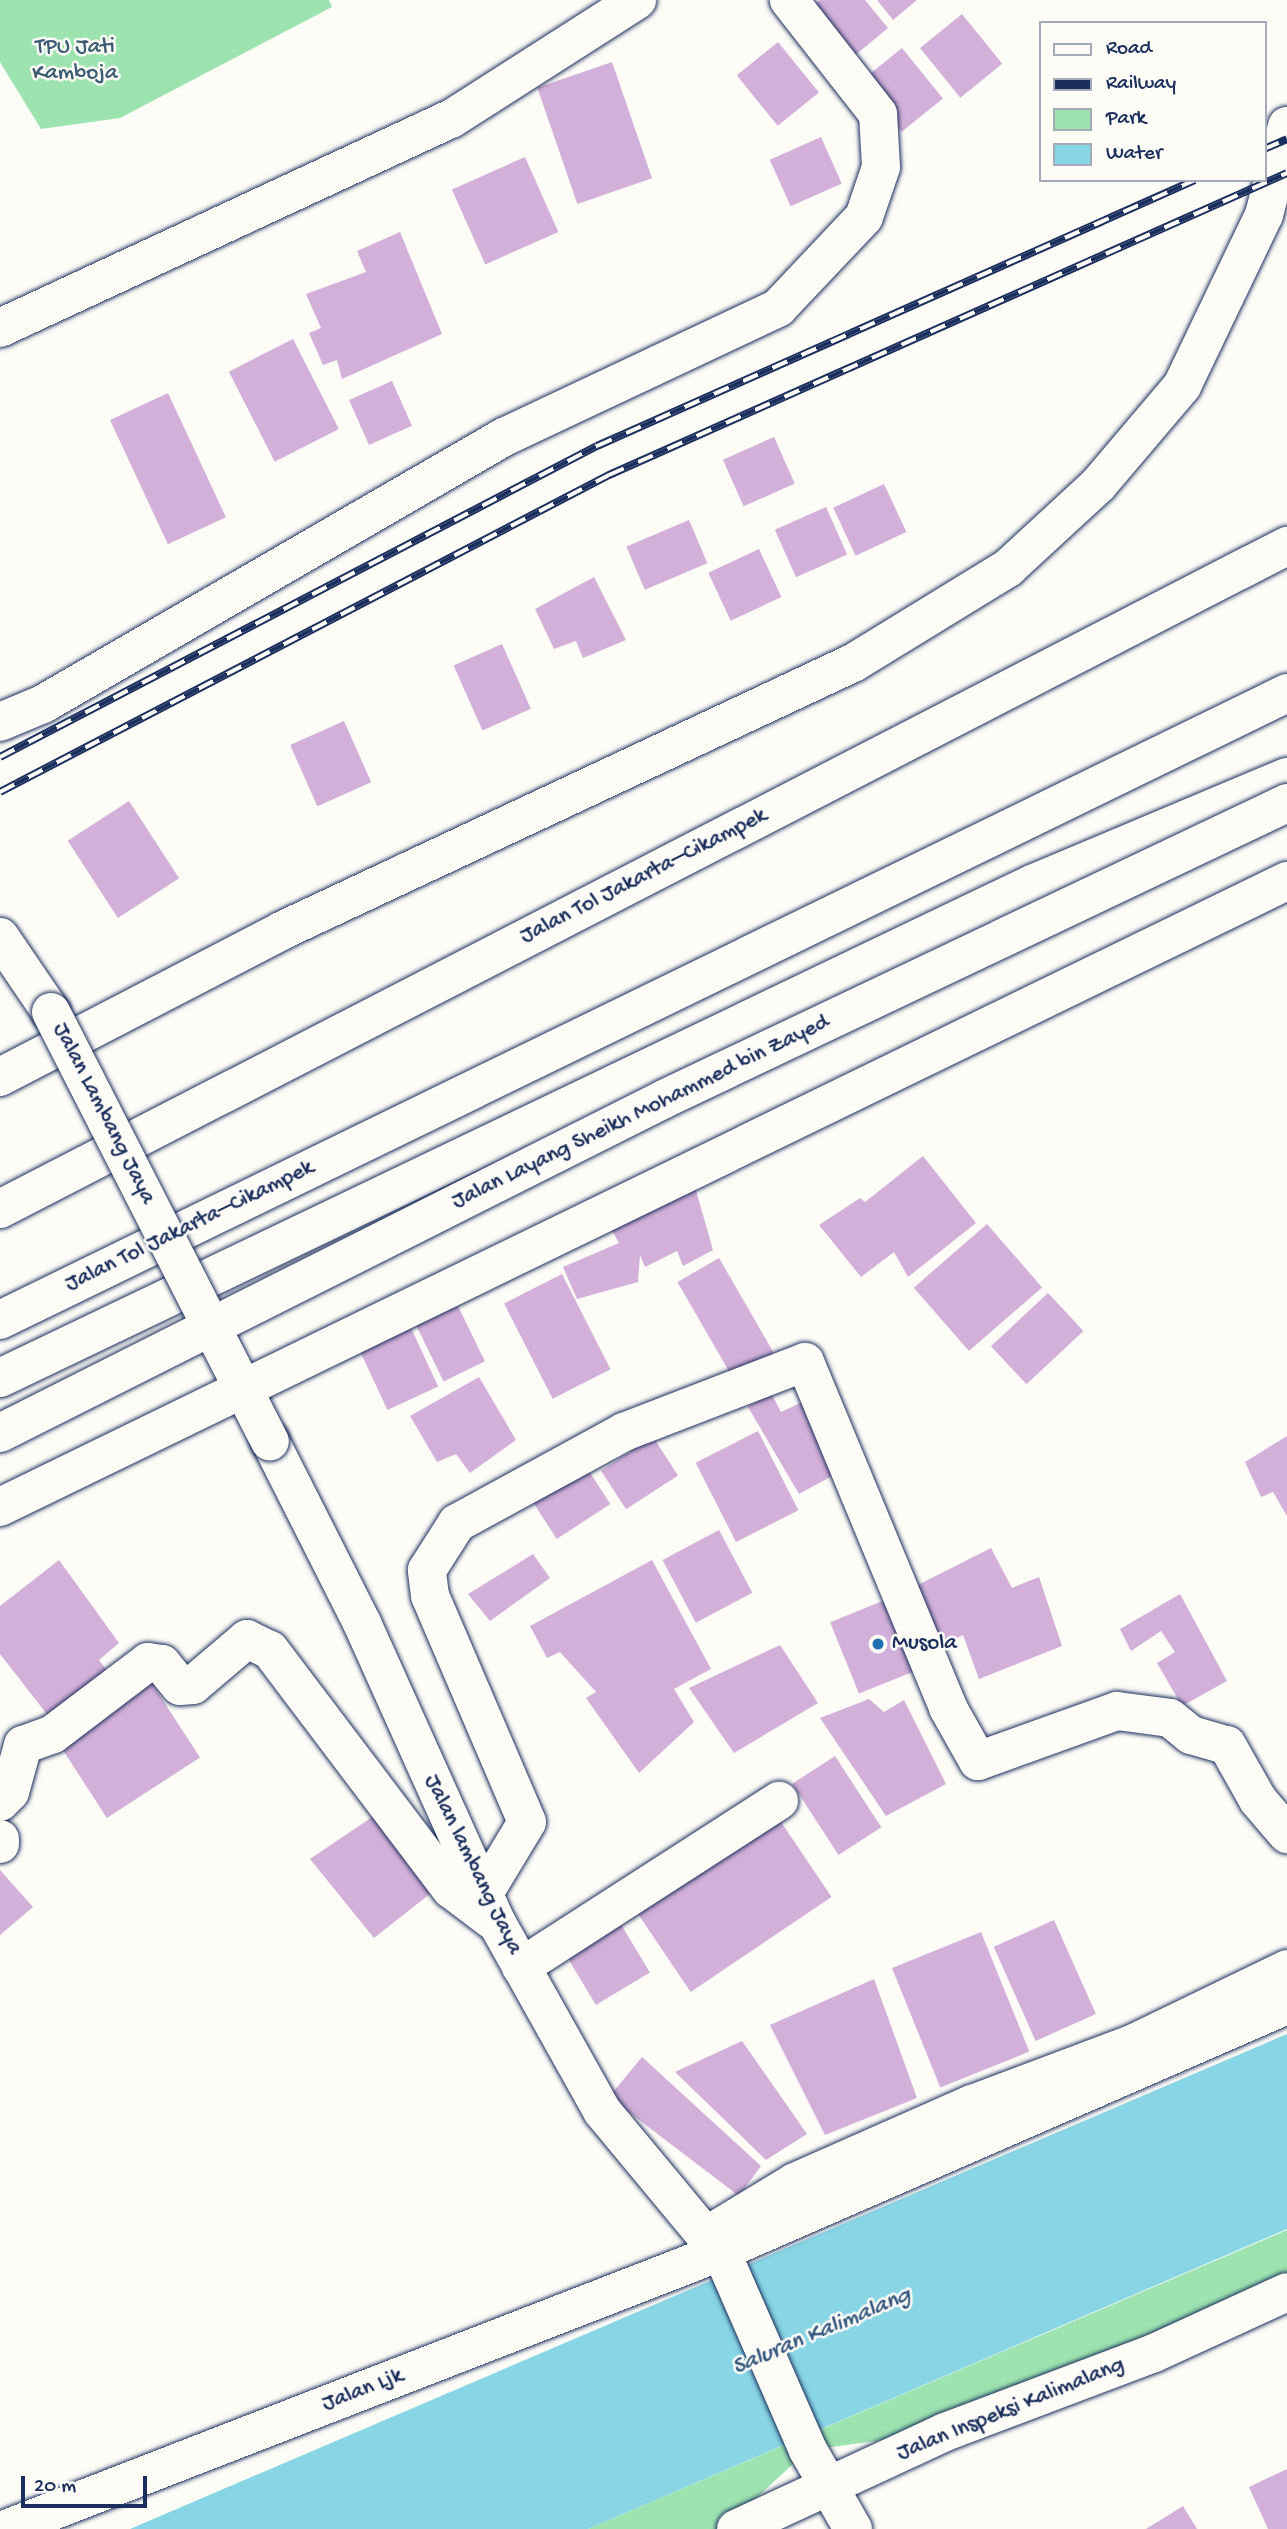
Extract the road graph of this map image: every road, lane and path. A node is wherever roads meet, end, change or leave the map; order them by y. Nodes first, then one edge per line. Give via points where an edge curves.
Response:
1 (637, 0) edge
2 (789, 0) edge
3 (1287, 126) edge
4 (0, 328) edge
5 (1287, 546) edge
6 (1287, 693) edge
7 (0, 722) edge
8 (1287, 777) edge
9 (1287, 803) edge
10 (1287, 881) edge
11 (0, 937) edge
12 (0, 1077) edge
13 (0, 1209) edge
14 (0, 1320) edge
15 (0, 1378) edge
16 (0, 1433) edge
17 (270, 1441) joint
18 (0, 1507) edge
19 (779, 1801) dead end
20 (0, 1802) edge
21 (1287, 1834) edge
22 (490, 1909) junction
23 (521, 1967) junction
24 (1287, 1969) edge
25 (1287, 2005) edge
26 (717, 2249) junction
27 (1287, 2292) edge
28 (828, 2485) junction
29 (6, 2529) edge
30 (736, 2529) edge
31 (853, 2529) edge

1 - 4 main road via 541,67 451,119
2 - 7 main road via 878,114 881,167 864,217 778,309 504,437 43,704
3 - 12 main road via 1264,215 1182,386 1098,485 1008,568 853,663 283,930
5 - 13 main road, Jalan Tol Jakarta–Cikampek
6 - 14 main road, Jalan Tol Jakarta–Cikampek
8 - 15 main road via 1032,884
9 - 16 main road, Jalan Layang Sheikh Mohammed bin Zayed, bridge via 664,1099
10 - 18 main road, bridge via 697,1163
11 - 17 main road, Jalan Lambang Jaya, bridge via 51,1012
17 - 22 main road, Jalan lambang Jaya via 362,1623
19 - 23 main road
20 - 22 main road via 10,1792 23,1745 53,1734 148,1662 162,1664 180,1686 193,1685 247,1639 270,1650 450,1889
21 - 22 main road via 1258,1800 1227,1745 1191,1735 1170,1718 1117,1711 978,1761 948,1708 805,1362 624,1432 457,1523 427,1570 430,1596 527,1822
22 - 23 main road, Jalan lambang Jaya
23 - 26 main road, Jalan lambang Jaya via 602,2111
24 - 26 main road via 1134,2043 972,2104 795,2182
25 - 26 main road
26 - 28 main road
26 - 29 main road, Jalan Ljk
27 - 28 main road, Jalan Inspeksi Kalimalang
28 - 30 main road, Jalan Inspeksi Kalimalang
28 - 31 main road

